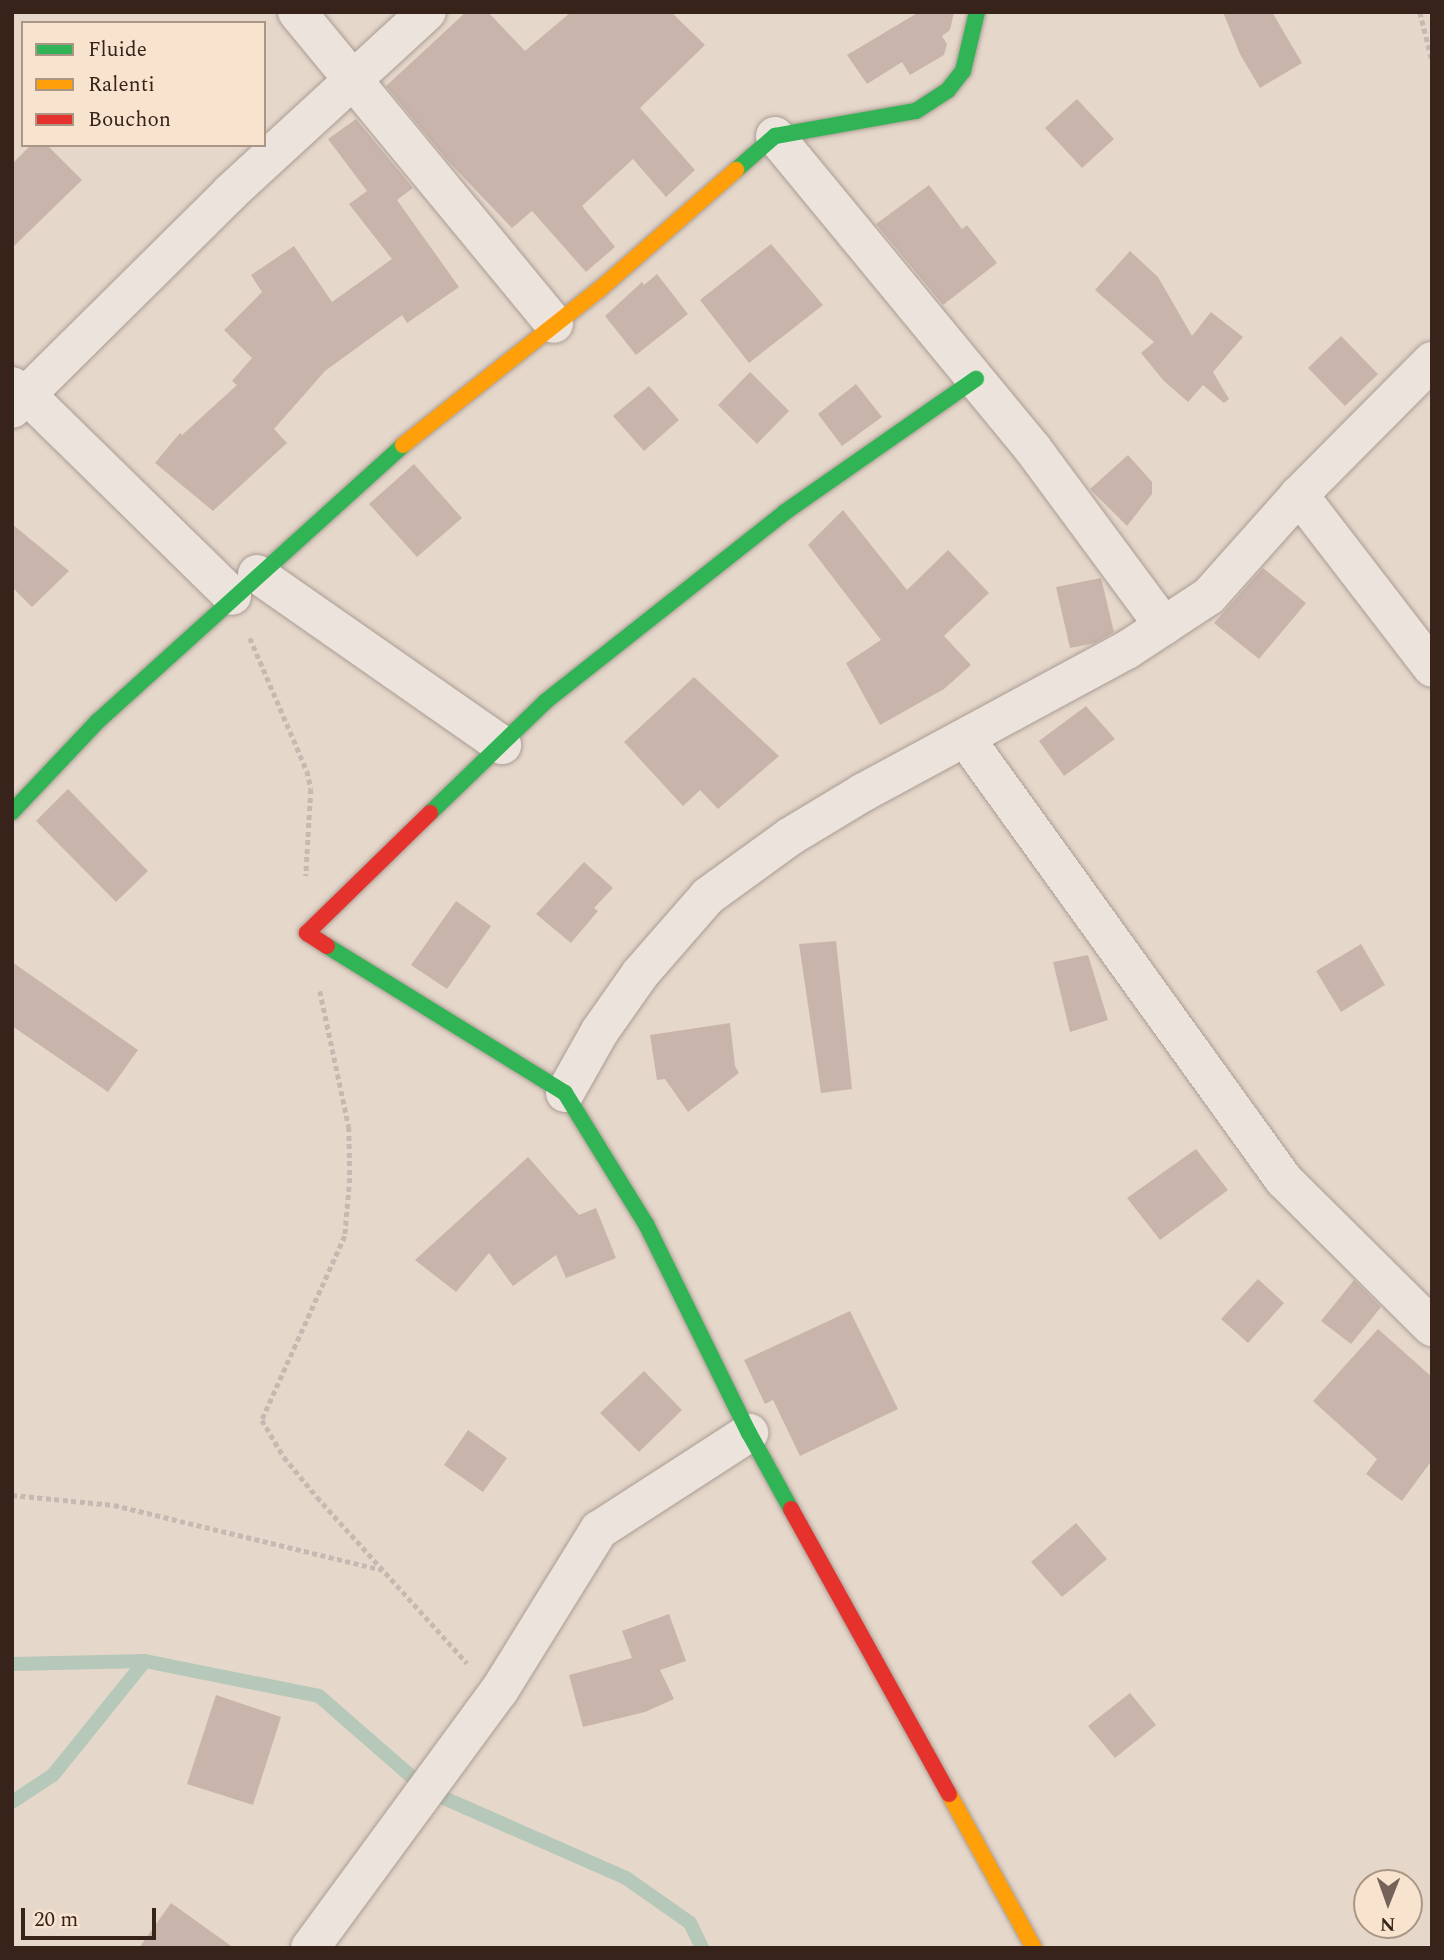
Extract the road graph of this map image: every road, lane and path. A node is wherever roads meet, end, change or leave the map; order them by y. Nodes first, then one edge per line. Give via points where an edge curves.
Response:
1 (297, 12) edge
2 (427, 12) edge
3 (977, 12) edge
4 (1420, 12) edge
5 (1432, 60) edge
6 (353, 81) junction
7 (775, 136) junction
8 (554, 324) junction
9 (1432, 361) edge
10 (976, 379) junction
11 (17, 397) edge
12 (1298, 495) junction
13 (244, 585) junction
14 (1164, 626) junction
15 (1432, 668) edge
16 (966, 739) junction
17 (502, 745) junction
18 (12, 812) edge
19 (307, 933) junction
20 (565, 1093) junction
21 (1432, 1327) edge
22 (749, 1433) junction
23 (12, 1495) edge
24 (383, 1570) junction
25 (499, 1691) junction
26 (310, 1948) edge
27 (1034, 1948) edge

1 - 6 street
2 - 6 street
3 - 7 street via 963,71 948,90 916,111
4 - 5 path
6 - 8 street
6 - 11 street
7 - 8 street
7 - 10 street
8 - 13 street via 433,418
9 - 12 street
10 - 14 street
10 - 17 street via 785,512 546,701
11 - 13 street
12 - 14 street via 1209,596
12 - 15 street
13 - 17 street
13 - 18 street via 98,721
13 - 19 path via 311,789 303,902
14 - 16 street
16 - 20 street via 790,836 708,896 640,974 594,1039
16 - 21 street via 1284,1180
17 - 19 street
19 - 20 street
19 - 24 path via 349,1127 345,1236 262,1420 284,1457
20 - 22 street via 646,1224
22 - 25 street via 599,1530
22 - 27 street
23 - 24 path via 114,1504
24 - 25 path via 461,1658
25 - 26 street

